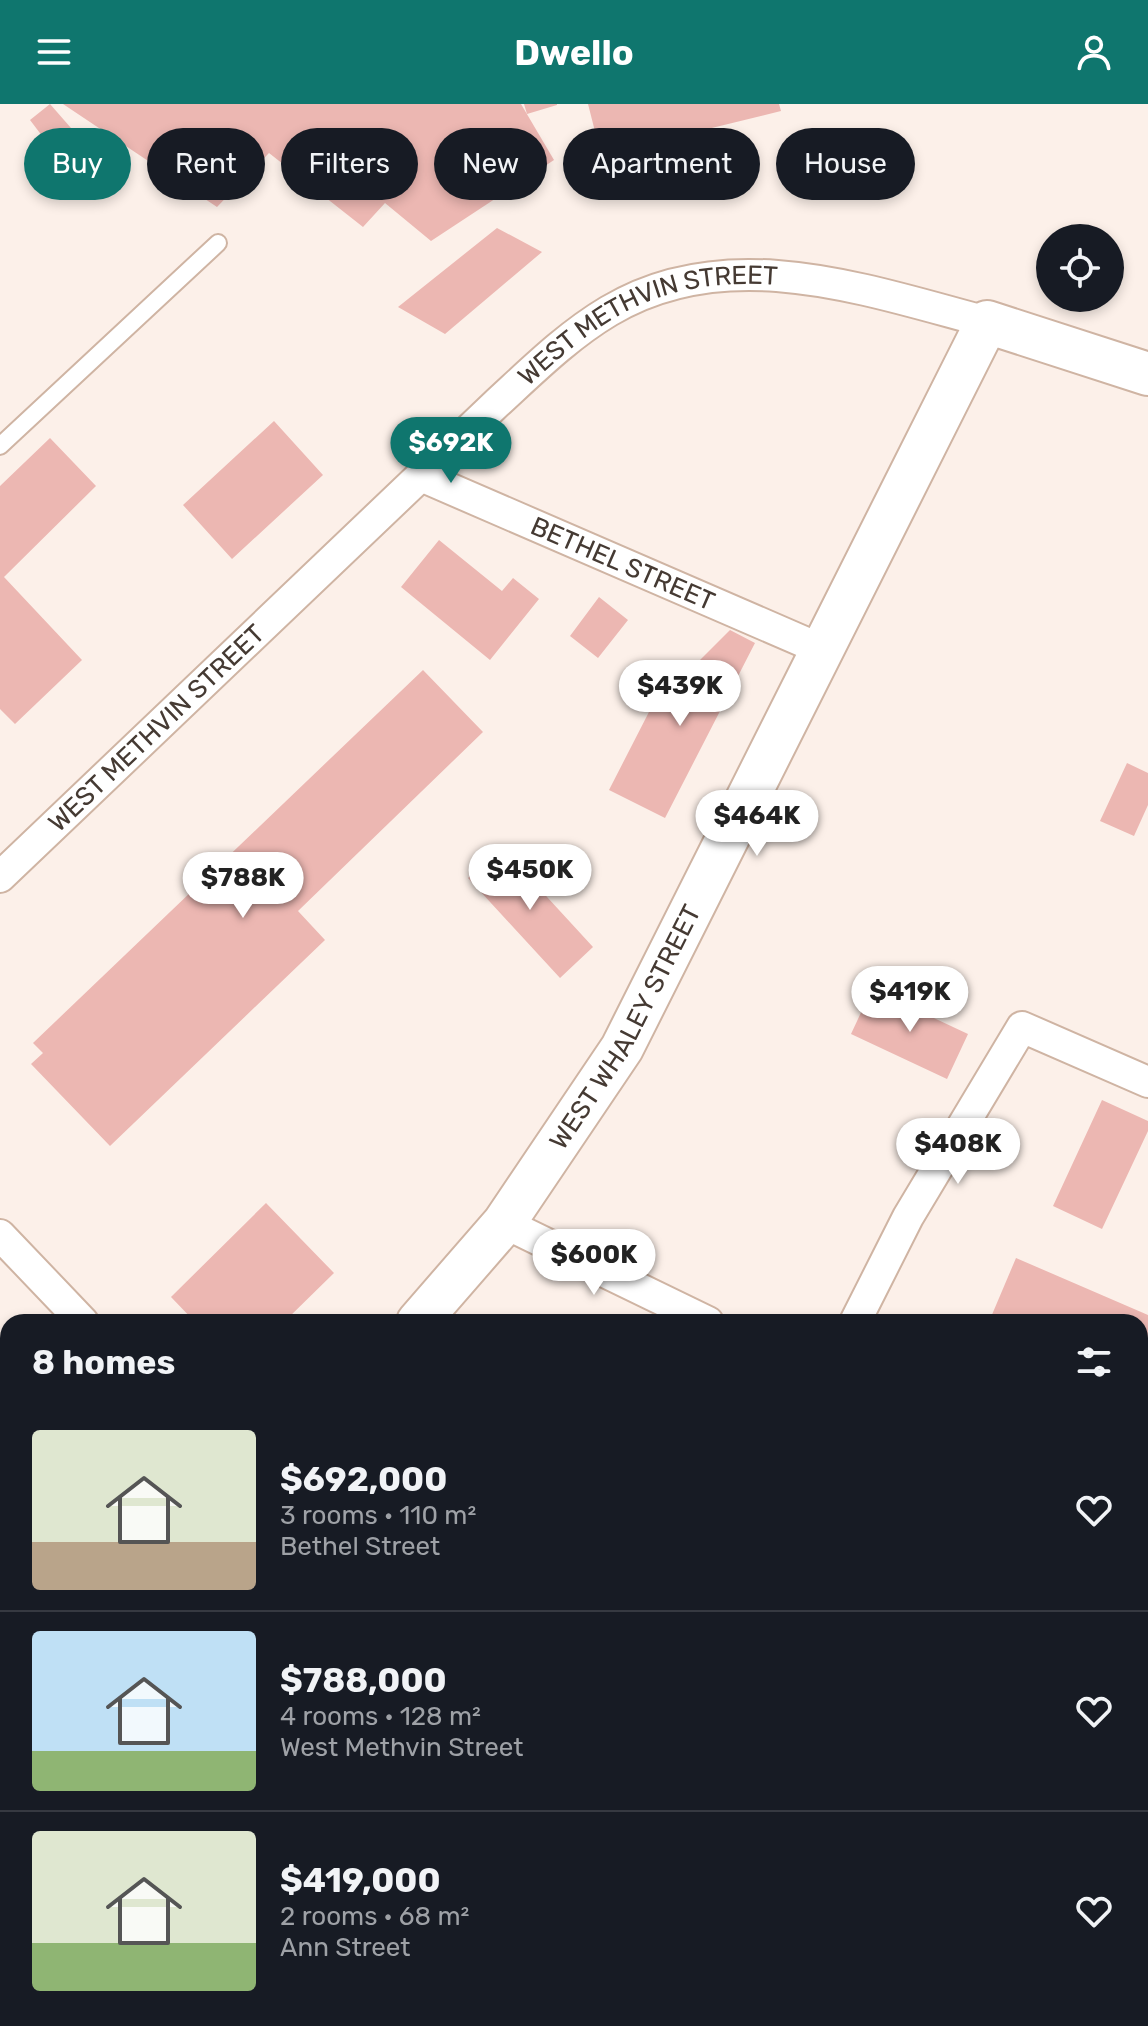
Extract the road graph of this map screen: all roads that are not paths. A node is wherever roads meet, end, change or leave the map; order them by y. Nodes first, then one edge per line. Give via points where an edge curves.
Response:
1 (218, 243) dead end
2 (987, 322) junction
3 (1148, 374) edge
4 (0, 446) edge
5 (421, 476) junction
6 (825, 651) junction
7 (0, 877) edge
8 (1148, 1082) edge
9 (504, 1223) junction
10 (0, 1235) edge
11 (75, 1314) edge
12 (425, 1314) edge
13 (692, 1314) edge
14 (859, 1314) edge

1 - 4 lane
2 - 3 street, WEST METHVIN STREET
2 - 5 street, WEST METHVIN STREET via 809,277 728,276 667,287 634,297 580,330
2 - 6 street, WEST WHALEY STREET
5 - 6 street, BETHEL STREET
5 - 7 street, WEST METHVIN STREET
6 - 9 street, WEST WHALEY STREET via 622,1048
8 - 14 street via 1022,1027 908,1217
9 - 12 street, WEST WHALEY STREET
9 - 13 street
10 - 11 street

